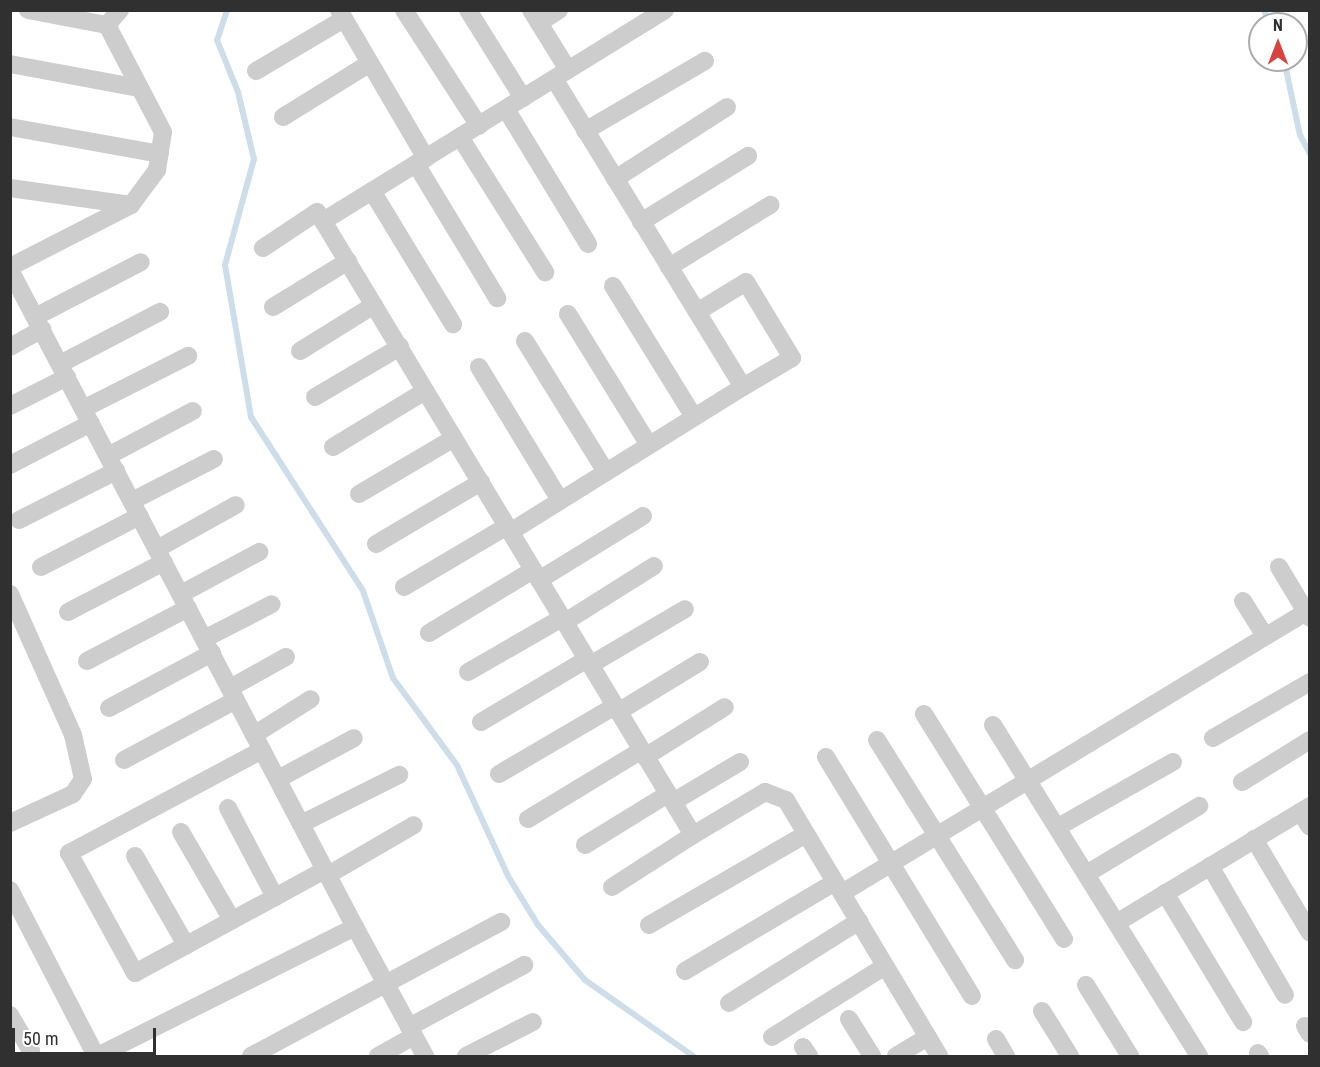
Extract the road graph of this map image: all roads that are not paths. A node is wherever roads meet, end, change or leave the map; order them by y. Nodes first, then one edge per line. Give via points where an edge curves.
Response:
1 (28, 10) edge
2 (120, 10) edge
3 (404, 10) edge
4 (468, 10) edge
5 (559, 10) edge
6 (665, 10) edge
7 (341, 15) edge
8 (78, 16) edge
9 (535, 17) edge
10 (107, 26) junction
11 (705, 61) dead end
12 (370, 63) junction
13 (10, 64) edge
14 (256, 71) dead end
15 (561, 75) junction
16 (140, 88) junction
17 (523, 98) junction
18 (727, 107) dead end
19 (506, 109) junction
20 (283, 117) dead end
21 (479, 126) junction
22 (10, 127) edge
23 (585, 131) junction
24 (460, 137) junction
25 (159, 154) junction
26 (748, 156) dead end
27 (421, 161) junction
28 (615, 179) junction
29 (10, 188) edge
30 (372, 191) junction
31 (131, 205) junction
32 (770, 205) dead end
33 (323, 221) junction
34 (641, 222) junction
35 (588, 244) dead end
36 (263, 248) dead end
37 (348, 261) junction
38 (141, 262) dead end
39 (669, 267) junction
40 (545, 272) dead end
41 (12, 277) edge
42 (613, 286) dead end
43 (497, 298) dead end
44 (374, 305) junction
45 (273, 307) dead end
46 (160, 312) dead end
47 (697, 312) junction
48 (568, 314) dead end
49 (39, 323) junction
50 (453, 324) dead end
51 (525, 341) dead end
52 (10, 347) edge
53 (399, 347) junction
54 (300, 351) dead end
55 (188, 356) dead end
56 (479, 367) dead end
57 (63, 371) junction
58 (743, 387) junction
59 (425, 391) junction
60 (315, 397) dead end
61 (10, 406) edge
62 (193, 411) dead end
63 (87, 416) junction
64 (694, 417) junction
65 (454, 438) junction
66 (649, 445) junction
67 (333, 447) dead end
68 (214, 459) dead end
69 (112, 464) junction
70 (10, 465) edge
71 (606, 472) junction
72 (481, 482) junction
73 (359, 494) dead end
74 (560, 500) junction
75 (236, 505) dead end
76 (136, 509) junction
77 (643, 516) dead end
78 (19, 520) dead end
79 (508, 529) junction
80 (376, 544) dead end
81 (259, 552) dead end
82 (160, 556) junction
83 (654, 566) dead end
84 (41, 567) dead end
85 (1280, 567) dead end
86 (536, 575) junction
87 (404, 587) dead end
88 (10, 594) edge
89 (184, 601) junction
90 (1243, 601) dead end
91 (272, 604) dead end
92 (685, 609) dead end
93 (68, 612) dead end
94 (1308, 615) edge
95 (563, 620) junction
96 (429, 633) dead end
97 (1265, 636) junction
98 (208, 646) junction
99 (286, 657) dead end
100 (87, 661) dead end
101 (588, 662) junction
102 (700, 662) dead end
103 (468, 672) dead end
104 (1310, 682) edge
105 (233, 694) junction
106 (311, 699) dead end
107 (725, 707) dead end
108 (109, 708) dead end
109 (617, 709) junction
110 (924, 714) dead end
111 (481, 722) dead end
112 (993, 725) dead end
113 (354, 738) dead end
114 (1213, 738) dead end
115 (877, 740) dead end
116 (1310, 740) edge
117 (258, 742) junction
118 (644, 754) junction
119 (826, 757) dead end
120 (124, 760) dead end
121 (740, 762) dead end
122 (1173, 762) dead end
123 (499, 774) dead end
124 (399, 775) dead end
125 (278, 779) junction
126 (1029, 780) junction
127 (1242, 782) dead end
128 (670, 798) junction
129 (1199, 806) dead end
130 (228, 808) dead end
131 (982, 808) junction
132 (1306, 815) edge
133 (528, 819) dead end
134 (10, 823) edge
135 (301, 824) junction
136 (414, 825) dead end
137 (1058, 826) junction
138 (181, 832) dead end
139 (806, 834) junction
140 (938, 834) junction
141 (693, 835) junction
142 (1254, 839) junction
143 (585, 845) dead end
144 (135, 856) dead end
145 (893, 862) junction
146 (1210, 866) junction
147 (327, 872) junction
148 (1088, 873) junction
149 (612, 887) dead end
150 (838, 887) junction
151 (10, 890) edge
152 (1165, 893) junction
153 (275, 897) junction
154 (232, 920) junction
155 (859, 921) junction
156 (1118, 921) junction
157 (501, 922) dead end
158 (649, 925) dead end
159 (355, 927) junction
160 (1310, 933) edge
161 (1064, 939) dead end
162 (186, 945) junction
163 (1015, 960) dead end
164 (524, 965) dead end
165 (885, 966) junction
166 (685, 971) dead end
167 (1086, 985) dead end
168 (387, 986) junction
169 (1285, 995) dead end
170 (972, 996) dead end
171 (729, 1003) dead end
172 (1042, 1011) dead end
173 (10, 1015) edge
174 (849, 1019) dead end
175 (533, 1022) dead end
176 (1243, 1022) dead end
177 (411, 1031) junction
178 (772, 1037) dead end
179 (928, 1037) junction
180 (996, 1039) dead end
181 (31, 1051) dead end
182 (97, 1056) edge
183 (251, 1056) edge
184 (378, 1056) edge
185 (425, 1056) edge
186 (466, 1056) edge
187 (872, 1056) edge
188 (896, 1056) edge
189 (939, 1056) edge
190 (1006, 1056) edge
191 (1070, 1056) edge
192 (1130, 1056) edge
193 (1199, 1056) edge

1 - 8 street
2 - 10 street
3 - 21 street
4 - 17 street
5 - 9 street
6 - 15 street
7 - 12 street
7 - 14 street
8 - 10 street
9 - 15 street
10 - 16 street
11 - 23 street
12 - 20 street
12 - 27 street
13 - 16 street
15 - 17 street
15 - 23 street
16 - 25 street via 163,132
17 - 19 street
18 - 28 street
19 - 21 street
19 - 35 street
21 - 24 street
22 - 25 street
23 - 28 street
24 - 27 street
24 - 40 street
25 - 31 street via 157,170
26 - 34 street
27 - 30 street
27 - 43 street
28 - 34 street
29 - 31 street
30 - 33 street
30 - 50 street
31 - 41 street
32 - 39 street
33 - 36 street via 317,212
33 - 37 street
34 - 39 street
37 - 44 street
37 - 45 street
38 - 49 street
39 - 47 street
41 - 49 street
42 - 64 street
44 - 53 street
44 - 54 street
46 - 57 street
47 - 58 street
47 - 58 street via 746,282 792,358
48 - 66 street
49 - 52 street
49 - 57 street
51 - 71 street
53 - 59 street
53 - 60 street
55 - 63 street
56 - 74 street
57 - 61 street
57 - 63 street
58 - 64 street
59 - 65 street
59 - 67 street
62 - 69 street
63 - 69 street
63 - 70 street
64 - 66 street
65 - 72 street
65 - 73 street
66 - 71 street
68 - 76 street
69 - 76 street
69 - 78 street
71 - 74 street
72 - 79 street
72 - 80 street
74 - 79 street
75 - 82 street
76 - 82 street
76 - 84 street
77 - 86 street
79 - 86 street
79 - 87 street
81 - 89 street
82 - 89 street
82 - 93 street
83 - 95 street
85 - 94 street
86 - 95 street
86 - 96 street
88 - 134 street via 73,735 82,779 74,794
89 - 98 street
89 - 100 street
90 - 97 street
91 - 98 street
92 - 101 street
94 - 97 street
95 - 101 street
95 - 103 street
97 - 126 street
98 - 105 street
98 - 108 street
99 - 105 street
101 - 109 street
101 - 111 street
102 - 109 street
104 - 114 street
105 - 117 street
105 - 120 street
106 - 117 street
107 - 118 street
109 - 118 street
109 - 123 street
110 - 131 street
112 - 126 street
113 - 125 street
115 - 140 street
116 - 127 street
117 - 125 street
117 - 162 street via 69,853 135,973
118 - 128 street
118 - 133 street
119 - 145 street
121 - 128 street
122 - 137 street
124 - 135 street
125 - 135 street
126 - 131 street
126 - 137 street
128 - 141 street
128 - 143 street
129 - 148 street
130 - 153 street
131 - 140 street
131 - 161 street
132 - 142 street
135 - 147 street
136 - 147 street
137 - 148 street
138 - 154 street
139 - 141 street via 786,800 765,792
139 - 150 street
139 - 158 street
140 - 145 street
140 - 163 street
141 - 149 street
142 - 146 street
142 - 160 street
144 - 162 street
145 - 150 street
145 - 170 street
146 - 152 street
146 - 169 street
147 - 153 street
147 - 159 street
148 - 156 street
150 - 155 street
150 - 166 street
151 - 182 street
152 - 156 street
152 - 176 street
153 - 154 street
154 - 162 street
155 - 165 street
155 - 171 street
156 - 193 street
157 - 168 street
159 - 168 street
159 - 182 street
164 - 177 street
165 - 178 street
165 - 179 street
167 - 192 street
168 - 177 street
168 - 183 street
172 - 191 street
173 - 181 street
174 - 187 street
175 - 186 street
177 - 184 street
177 - 185 street
179 - 188 street
179 - 189 street
180 - 190 street

